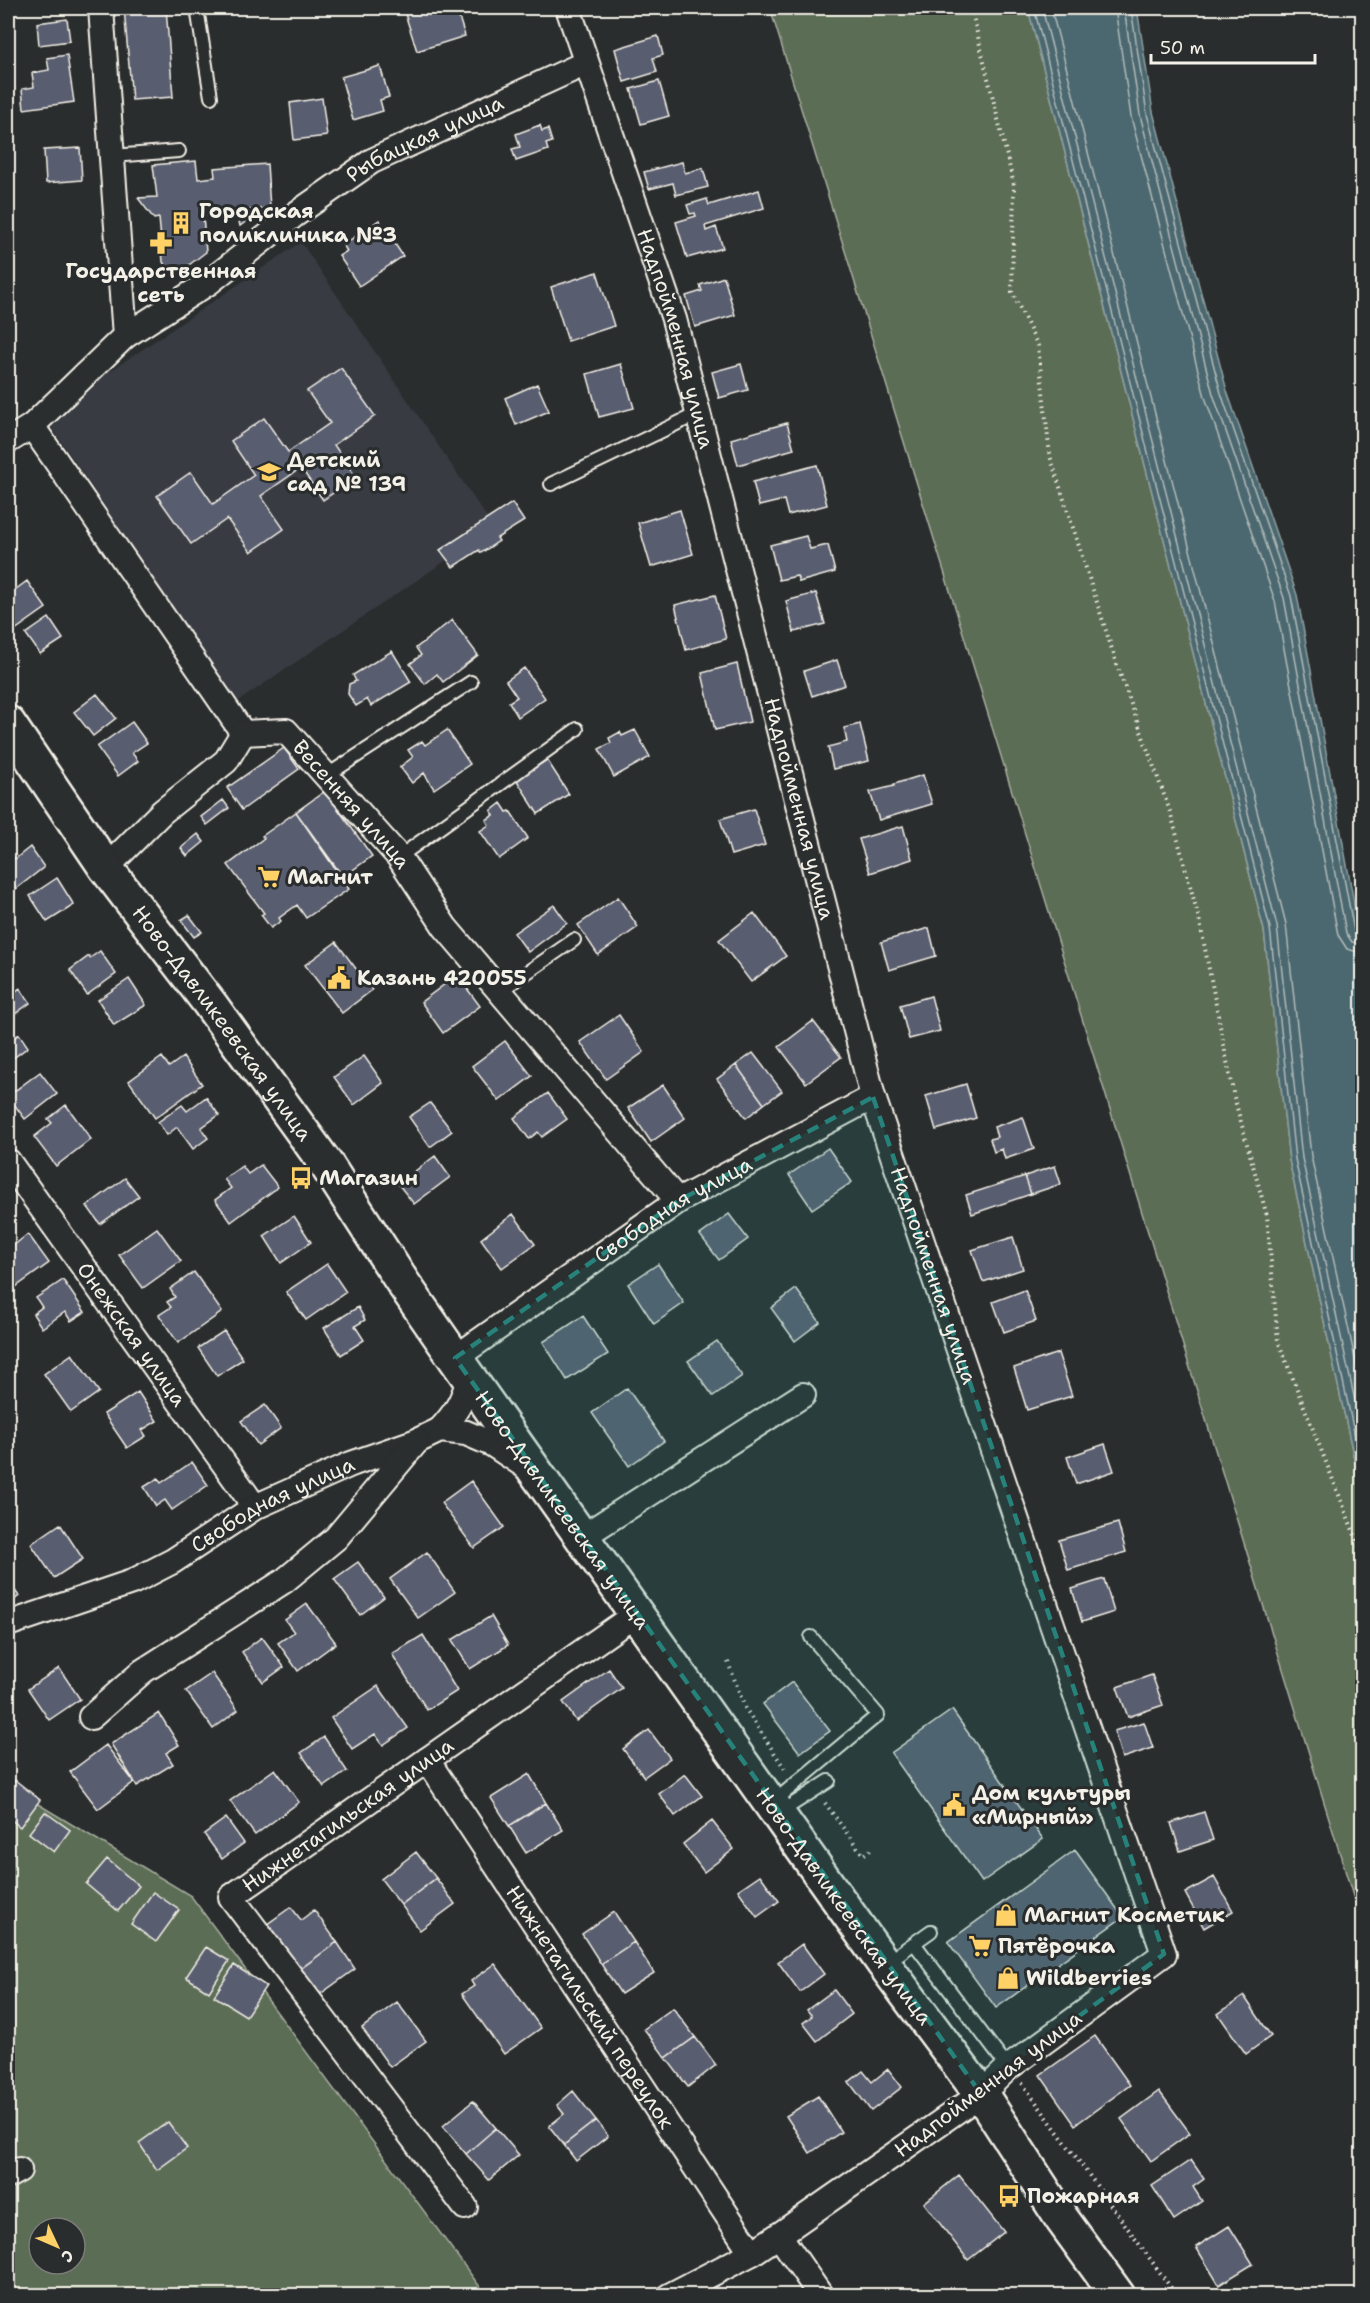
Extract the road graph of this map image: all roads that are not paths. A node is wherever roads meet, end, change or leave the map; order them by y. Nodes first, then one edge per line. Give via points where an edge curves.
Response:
1 (101, 8) edge
2 (197, 8) edge
3 (568, 8) edge
4 (586, 63) junction
5 (211, 98) dead end
6 (179, 151) dead end
7 (112, 156) junction
8 (125, 336) junction
9 (697, 414) junction
10 (32, 426) junction
11 (8, 441) edge
12 (550, 484) dead end
13 (471, 682) dead end
14 (8, 723) edge
15 (578, 729) dead end
16 (243, 733) junction
17 (326, 776) junction
18 (399, 857) junction
19 (106, 868) junction
20 (574, 940) dead end
21 (500, 991) junction
22 (873, 1096) junction
23 (8, 1161) edge
24 (678, 1201) junction
25 (462, 1368) junction
26 (803, 1395) dead end
27 (440, 1430) junction
28 (417, 1441) junction
29 (537, 1474) junction
30 (255, 1507) junction
31 (582, 1537) junction
32 (636, 1614) junction
33 (8, 1624) edge
34 (811, 1637) dead end
35 (91, 1717) dead end
36 (427, 1760) junction
37 (829, 1781) dead end
38 (774, 1809) junction
39 (931, 1931) dead end
40 (914, 1943) junction
41 (884, 1964) junction
42 (1008, 2068) junction
43 (981, 2094) junction
44 (465, 2207) dead end
45 (779, 2235) junction
46 (752, 2253) junction
47 (669, 2295) edge
48 (821, 2295) edge
49 (1118, 2295) edge

1 - 7 street
2 - 5 lane
3 - 4 street, Надпойменная улица
4 - 8 street, Рыбацкая улица via 372,161 208,282
4 - 9 street, Надпойменная улица via 674,320
6 - 7 lane
7 - 8 street
8 - 10 street, Рыбацкая улица
9 - 12 lane
9 - 22 street, Надпойменная улица
10 - 11 street, Рыбацкая улица
10 - 16 street
13 - 17 lane
14 - 19 street, Ново-Давликеевская улица
15 - 18 lane
16 - 17 street, Весенняя улица via 286,730
16 - 19 street via 226,761 162,812
17 - 18 street, Весенняя улица
18 - 21 street, Весенняя улица via 445,927
19 - 25 street, Ново-Давликеевская улица via 328,1167
20 - 21 lane
21 - 24 street, Весенняя улица
22 - 24 street, Свободная улица
22 - 42 street, Надпойменная улица via 1164,1954
23 - 30 street, Онежская улица
24 - 25 street, Свободная улица
25 - 27 street via 465,1395
25 - 29 street, Ново-Давликеевская улица
26 - 31 street
27 - 28 street, Свободная улица
27 - 29 street via 466,1433 492,1444
28 - 30 street, Свободная улица via 351,1464
28 - 35 street via 336,1538 284,1581 143,1671
29 - 31 street, Ново-Давликеевская улица
30 - 33 street, Свободная улица via 173,1561 132,1582
31 - 32 street, Ново-Давликеевская улица
32 - 36 street, Нижнетагильская улица
32 - 38 street, Ново-Давликеевская улица
34 - 38 lane via 878,1715 799,1780
36 - 44 street, Нижнетагильская улица via 231,1897
36 - 46 street, Нижнетагильский переулок
37 - 38 lane
38 - 41 street, Ново-Давликеевская улица
39 - 40 lane
40 - 41 lane
40 - 42 lane
41 - 43 street, Ново-Давликеевская улица
42 - 43 street, Надпойменная улица
43 - 45 street, Надпойменная улица
43 - 49 street, Ново-Давликеевская улица via 1062,2219
45 - 46 street, Надпойменная улица
45 - 48 street
46 - 47 street, Надпойменная улица

